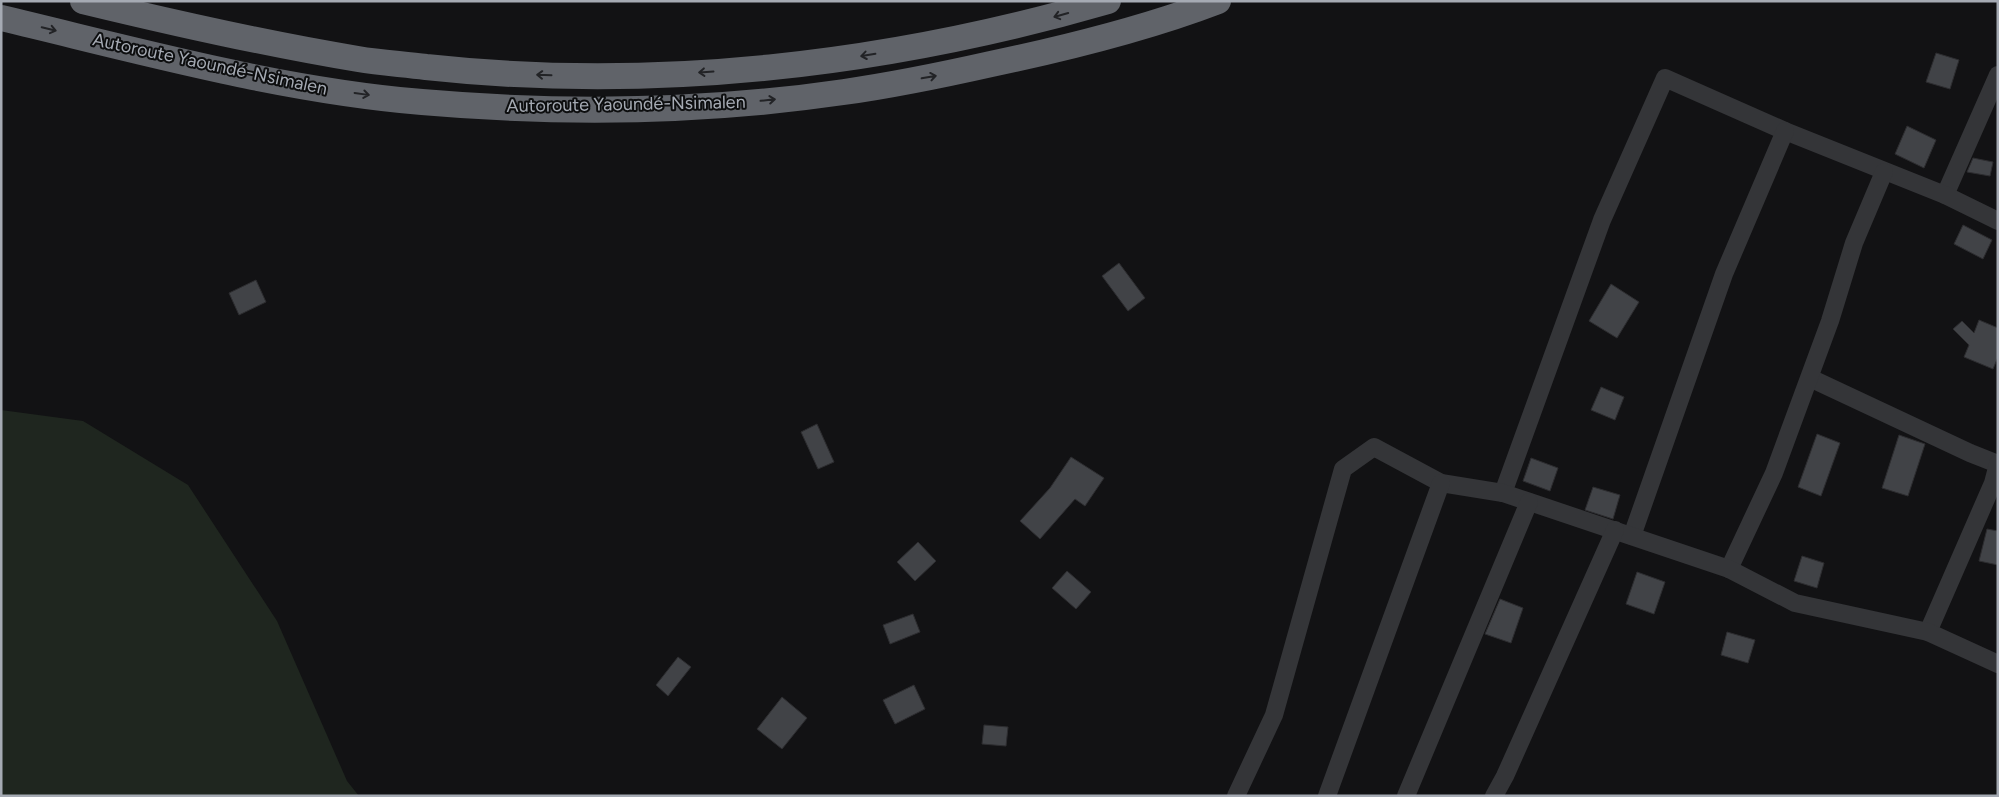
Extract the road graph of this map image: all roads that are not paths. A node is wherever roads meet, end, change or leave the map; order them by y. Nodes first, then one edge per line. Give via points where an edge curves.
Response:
1 (82, 1) edge
2 (1108, 1) edge
3 (1218, 1) edge
4 (1, 18) edge
5 (1998, 75) edge
6 (1785, 131) junction
7 (1884, 172) junction
8 (1945, 194) junction
9 (1998, 221) edge
10 (1810, 378) junction
11 (1998, 464) edge
12 (1441, 483) junction
13 (1503, 493) junction
14 (1529, 502) junction
15 (1615, 530) junction
16 (1632, 536) junction
17 (1729, 569) junction
18 (1928, 632) junction
19 (1998, 664) edge
20 (1236, 796) edge
21 (1327, 796) edge
22 (1406, 796) edge
23 (1494, 796) edge

2 -> 1 highway, Autoroute Yaoundé-Nsimalen via 1040,21 920,46 809,64 591,77 479,73 360,60
4 -> 3 highway, Autoroute Yaoundé-Nsimalen via 208,68 310,87 420,102 540,109 640,108 744,103 844,92 951,73 1111,35
5 - 8 street
6 - 7 street
6 - 13 street via 1665,78 1602,220
6 - 16 street via 1724,274
7 - 8 street
7 - 10 street via 1854,243
8 - 9 street
10 - 11 street
10 - 17 street via 1774,473
11 - 18 street via 1993,483
12 - 13 street
12 - 20 street via 1374,447 1344,469 1274,715
12 - 21 street
13 - 14 street
14 - 15 street
14 - 22 street
15 - 16 street
15 - 23 street
16 - 17 street
17 - 18 street via 1795,602
18 - 19 street

